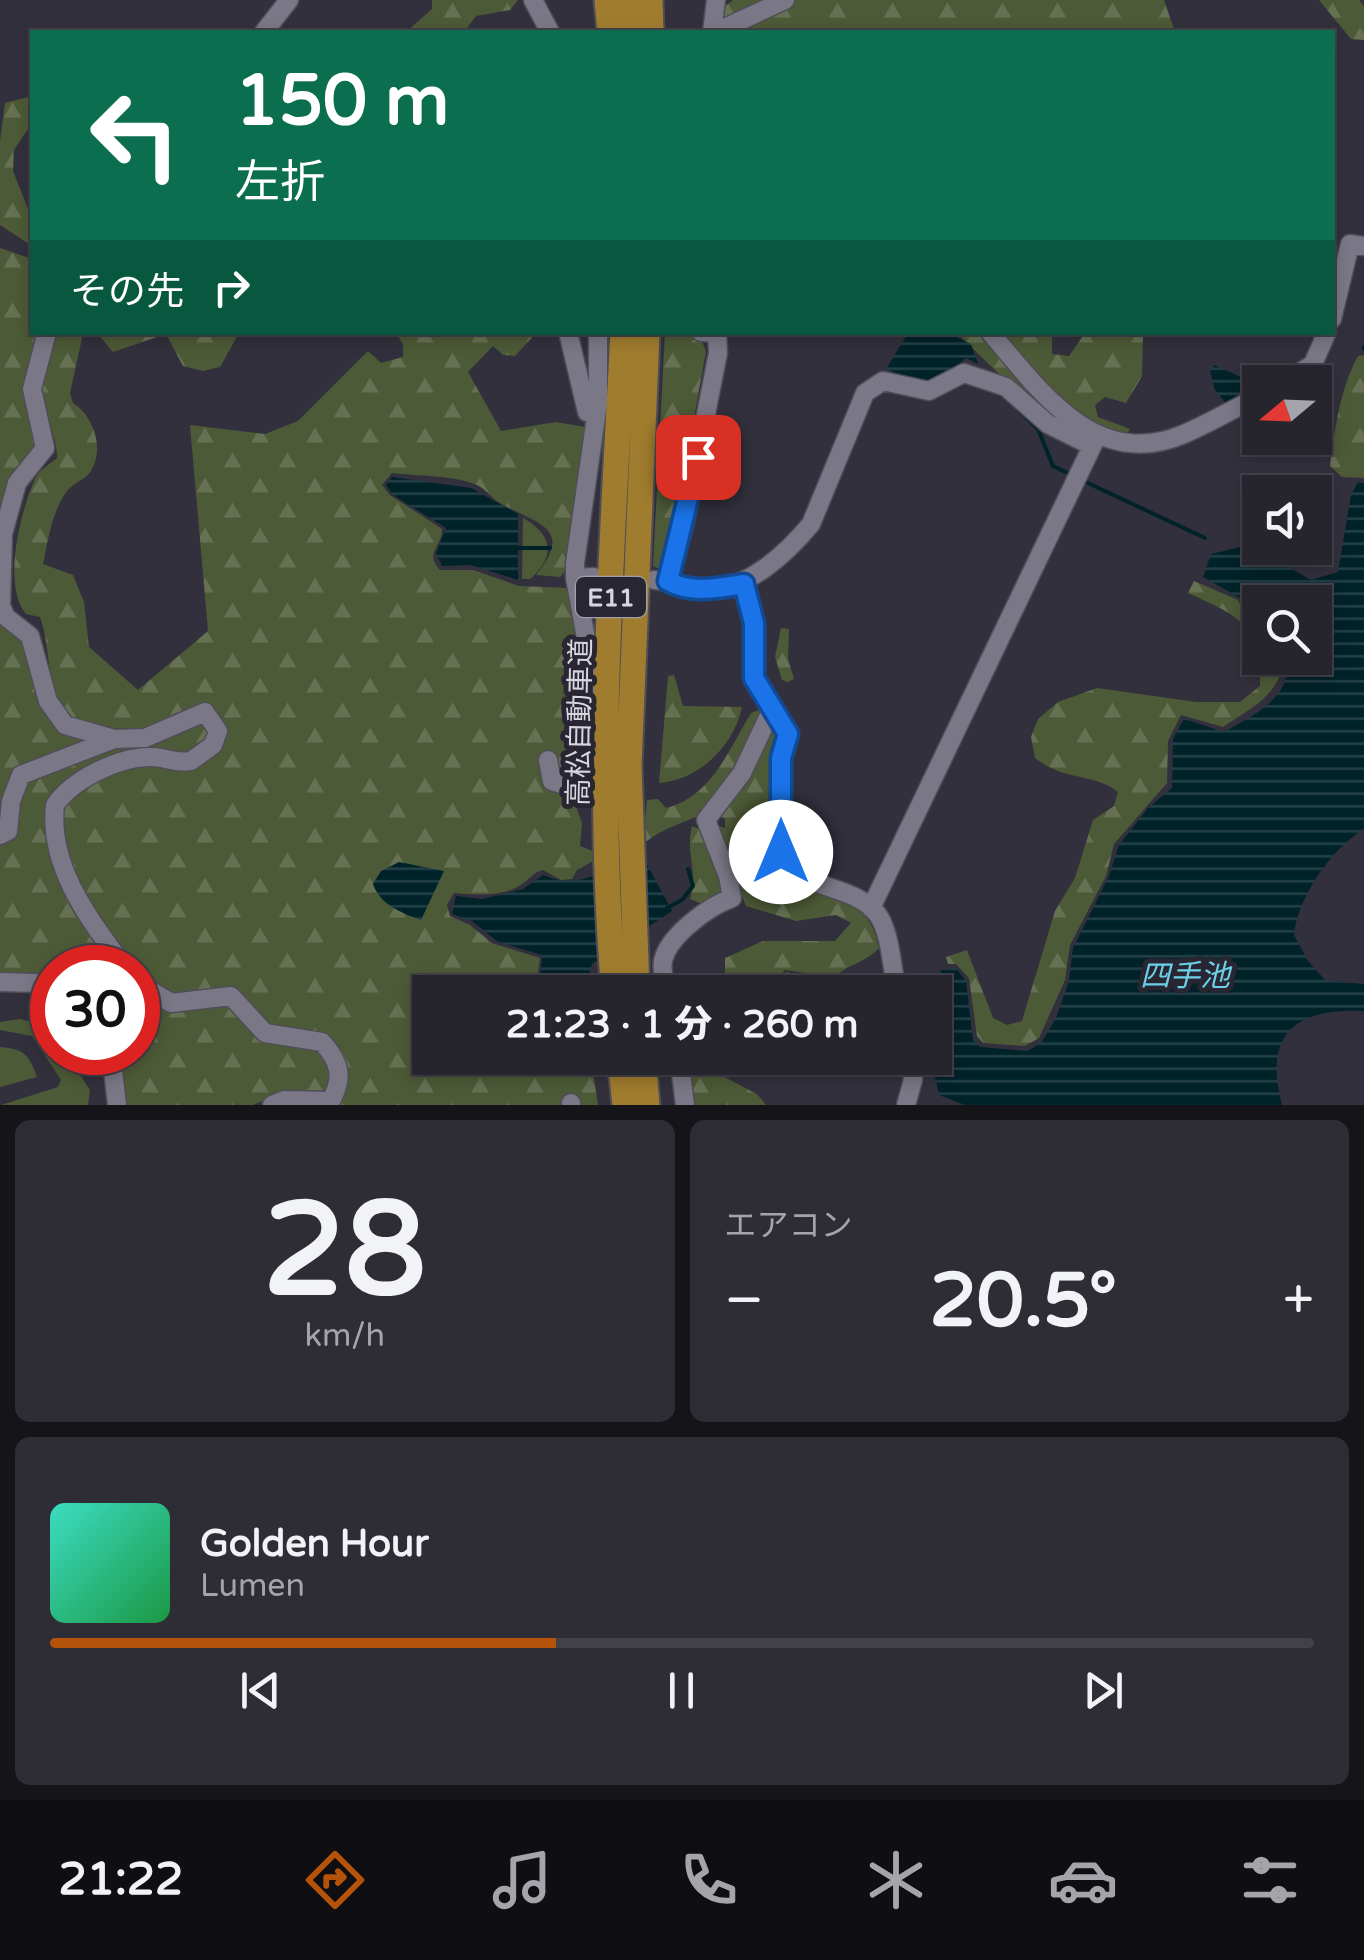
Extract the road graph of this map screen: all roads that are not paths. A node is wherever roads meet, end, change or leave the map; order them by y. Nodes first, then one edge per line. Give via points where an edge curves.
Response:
1 (289, 0) edge
2 (534, 0) edge
3 (606, 0) edge
4 (627, 0) edge
5 (650, 0) edge
6 (658, 0) edge
7 (716, 0) edge
8 (784, 0) edge
9 (266, 30) edge
10 (549, 30) edge
11 (610, 30) edge
12 (628, 30) edge
13 (651, 30) edge
14 (659, 30) edge
15 (714, 30) edge
16 (718, 30) edge
17 (1349, 245) edge
18 (1335, 306) edge
19 (46, 335) edge
20 (569, 335) edge
21 (598, 335) edge
22 (623, 335) edge
23 (647, 335) edge
24 (717, 335) edge
25 (993, 335) edge
26 (1326, 335) edge
27 (1312, 365) edge
28 (1242, 405) edge
29 (596, 414) junction
30 (1094, 442) junction
31 (744, 584) junction
32 (773, 707) junction
33 (114, 739) junction
34 (548, 760) dead end
35 (0, 835) edge
36 (619, 859) junction
37 (871, 908) junction
38 (110, 945) edge
39 (613, 975) edge
40 (635, 975) edge
41 (664, 975) edge
42 (893, 975) edge
43 (0, 982) edge
44 (30, 982) edge
45 (160, 997) edge
46 (113, 1075) edge
47 (622, 1075) edge
48 (644, 1075) edge
49 (681, 1075) edge
50 (913, 1075) edge
51 (116, 1105) edge
52 (272, 1105) edge
53 (625, 1105) edge
54 (648, 1105) edge
55 (685, 1105) edge
56 (906, 1105) edge

1 - 9 street
2 - 10 street
3 - 11 highway
4 - 12 highway
5 - 13 highway
6 - 14 highway
7 - 15 street
8 - 16 street
17 - 18 street
19 - 33 street via 32,388 44,448 17,484 3,534 2,606 36,648 56,716
20 - 29 street via 587,412
21 - 29 street
22 - 36 highway, 高松自動車道 / E11 via 608,680
23 - 36 highway, 高松自動車道 / E11
24 - 31 street via 684,526 661,580 709,590
25 - 30 street via 1046,399
26 - 27 street
28 - 30 street via 1167,440
29 - 34 street via 585,578 590,661 564,785 552,781
30 - 31 street via 1048,424 1006,388 964,373 928,391 884,381 864,393 811,524
30 - 37 street
31 - 32 street via 754,623 754,678
32 - 37 street via 788,734 781,758 785,865
32 - 41 street via 742,772 706,820 732,898 713,904 666,952
33 - 35 street via 21,775 8,831
33 - 38 street via 145,738 200,712 210,715 218,731 213,745 191,761 148,756 115,766 55,805 62,863
36 - 39 highway, 高松自動車道 / E11
36 - 40 highway, 高松自動車道 / E11
37 - 42 street via 880,918
43 - 44 street
45 - 52 street via 170,1004 231,996 265,1033 322,1042 339,1065 331,1101
46 - 51 street
47 - 53 highway
48 - 54 highway
49 - 55 street
50 - 56 street

